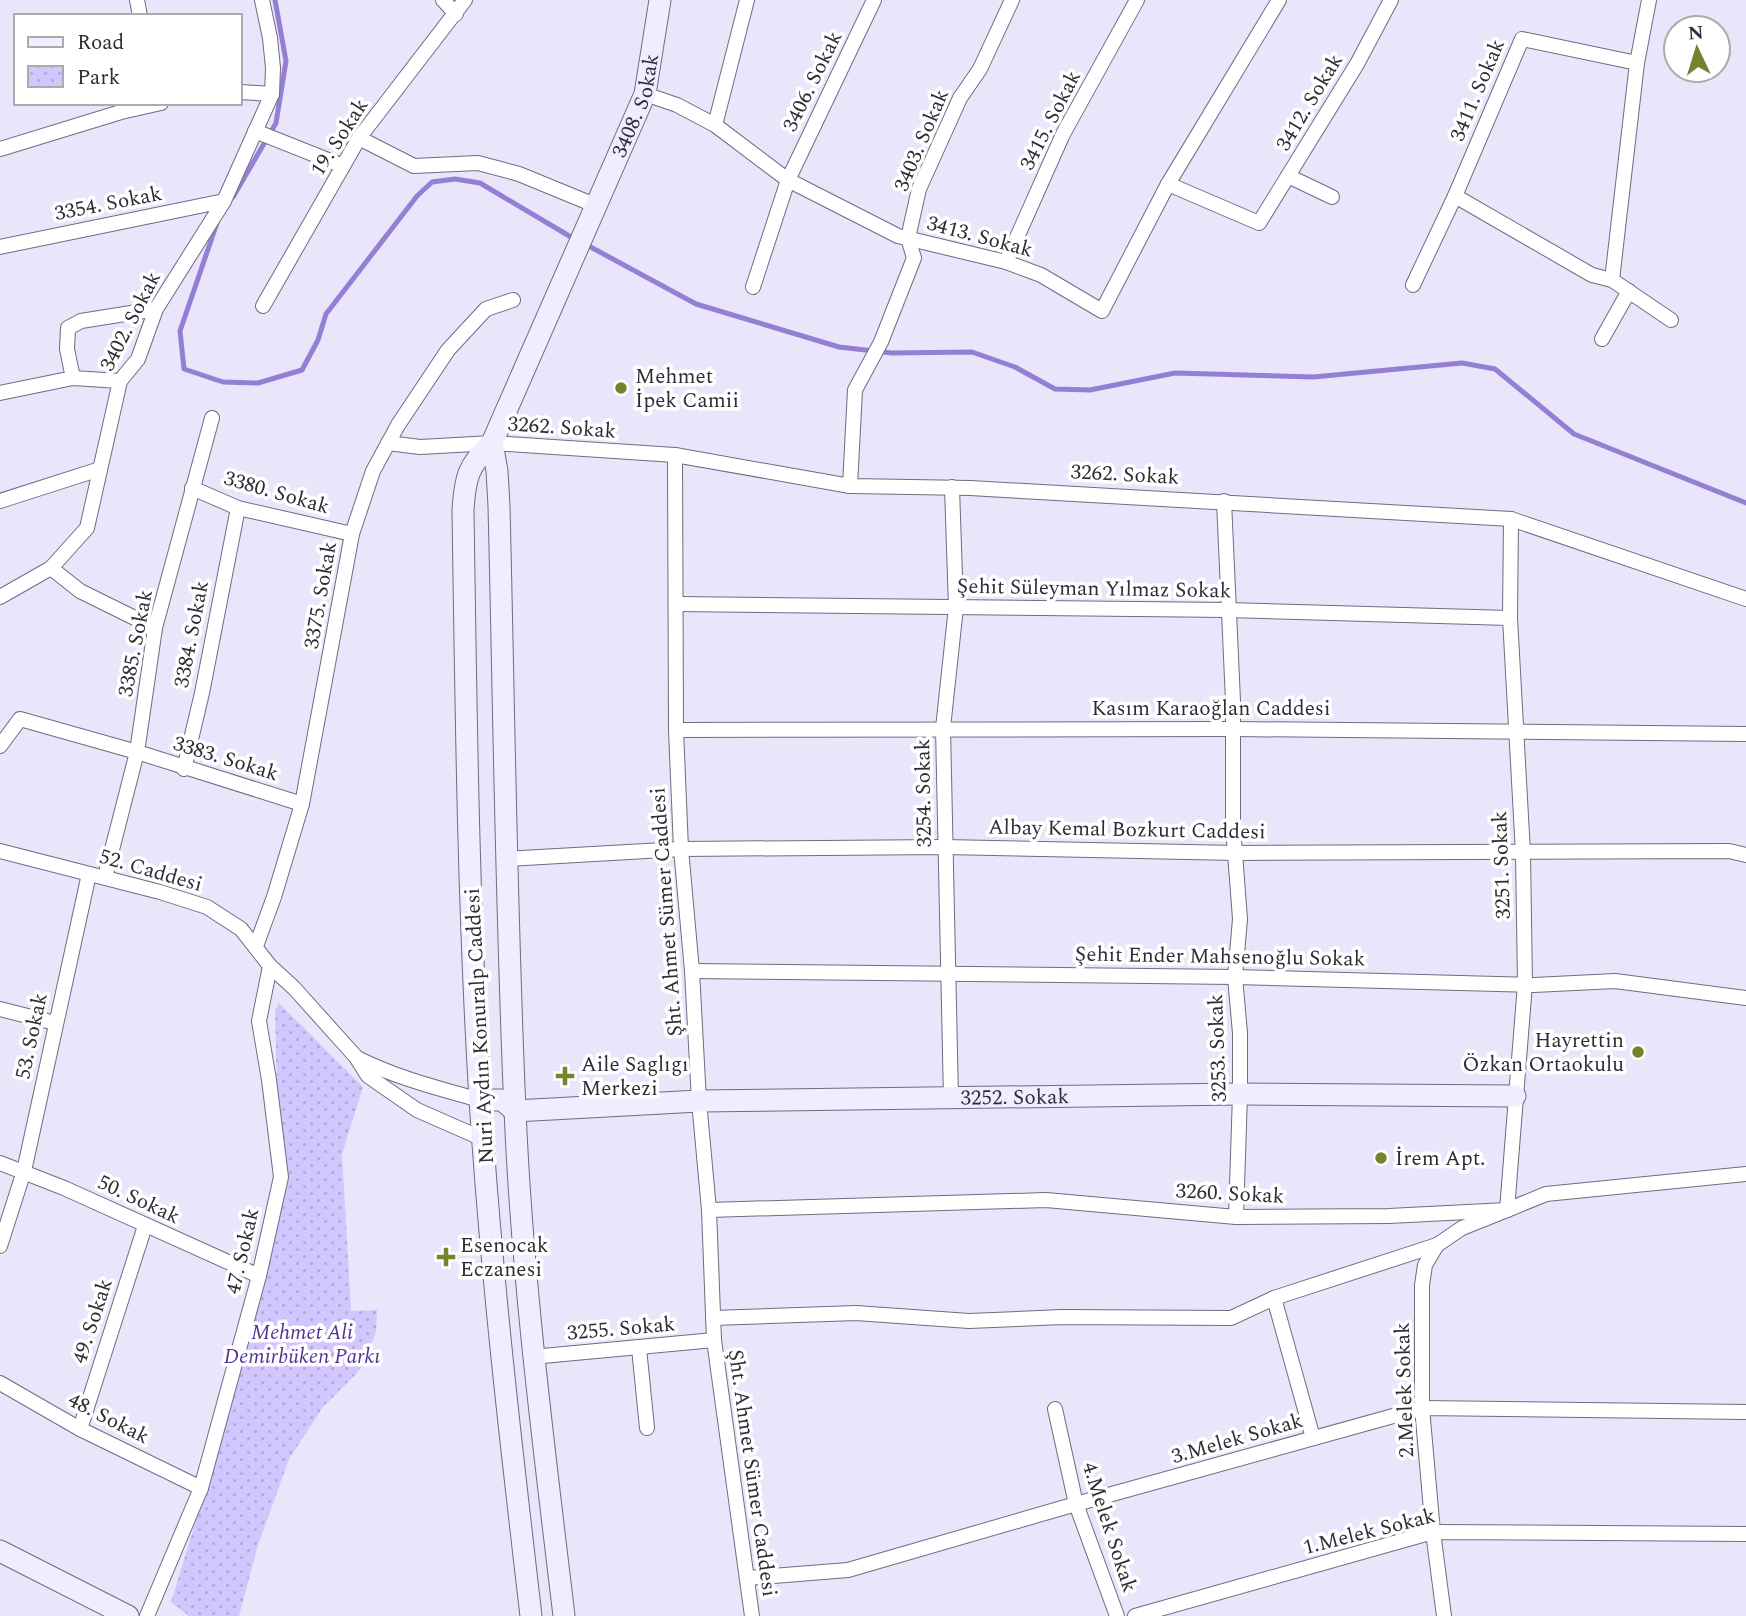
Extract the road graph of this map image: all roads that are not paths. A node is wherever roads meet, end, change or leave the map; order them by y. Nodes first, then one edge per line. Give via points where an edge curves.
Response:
1 (262, 0) edge
2 (443, 0) edge
3 (466, 0) edge
4 (660, 0) edge
5 (747, 0) edge
6 (874, 0) edge
7 (1012, 0) edge
8 (1138, 0) edge
9 (1279, 0) edge
10 (1391, 0) edge
11 (1649, 0) edge
12 (456, 14) junction
13 (1637, 63) junction
14 (242, 92) edge
15 (272, 94) junction
16 (645, 94) junction
17 (145, 105) edge
18 (715, 125) junction
19 (260, 133) junction
20 (359, 138) junction
21 (0, 149) edge
22 (343, 166) junction
23 (1288, 176) junction
24 (788, 180) junction
25 (1168, 184) junction
26 (1455, 196) junction
27 (1332, 197) dead end
28 (224, 201) junction
29 (597, 206) junction
30 (908, 238) junction
31 (0, 247) edge
32 (1006, 262) junction
33 (1612, 280) junction
34 (1413, 285) dead end
35 (753, 286) dead end
36 (1629, 292) junction
37 (513, 300) dead end
38 (263, 306) dead end
39 (156, 309) junction
40 (1671, 320) dead end
41 (1602, 339) dead end
42 (73, 378) junction
43 (120, 382) junction
44 (0, 393) edge
45 (212, 418) dead end
46 (388, 443) junction
47 (492, 443) junction
48 (675, 455) junction
49 (100, 469) junction
50 (850, 486) junction
51 (952, 487) junction
52 (192, 488) junction
53 (1224, 500) junction
54 (0, 501) edge
55 (238, 508) junction
56 (1511, 519) junction
57 (352, 534) junction
58 (51, 568) junction
59 (0, 597) edge
60 (1746, 598) edge
61 (677, 604) junction
62 (956, 607) junction
63 (1228, 610) junction
64 (1510, 618) junction
65 (155, 628) junction
66 (943, 729) junction
67 (1233, 729) junction
68 (676, 730) junction
69 (1515, 731) junction
70 (1746, 734) edge
71 (0, 746) edge
72 (137, 752) junction
73 (184, 769) junction
74 (302, 804) junction
75 (470, 845) junction
76 (944, 847) junction
77 (681, 849) junction
78 (0, 851) edge
79 (1237, 853) junction
80 (1523, 853) junction
81 (1746, 855) edge
82 (506, 858) junction
83 (471, 873) junction
84 (89, 874) junction
85 (105, 877) junction
86 (256, 946) junction
87 (270, 965) junction
88 (692, 971) junction
89 (948, 972) junction
90 (1236, 977) junction
91 (1525, 984) junction
92 (1746, 998) edge
93 (0, 1009) edge
94 (55, 1023) junction
95 (356, 1057) junction
96 (1240, 1094) junction
97 (1515, 1096) junction
98 (951, 1098) junction
99 (480, 1100) junction
100 (699, 1101) junction
101 (515, 1111) junction
102 (483, 1139) junction
103 (516, 1139) junction
104 (0, 1163) edge
105 (24, 1171) junction
106 (1746, 1174) edge
107 (709, 1210) junction
108 (1507, 1210) junction
109 (1236, 1217) junction
110 (145, 1226) junction
111 (1437, 1245) junction
112 (0, 1246) edge
113 (259, 1276) junction
114 (1274, 1298) junction
115 (713, 1318) junction
116 (713, 1340) junction
117 (639, 1348) junction
118 (532, 1357) junction
119 (0, 1383) edge
120 (1422, 1408) junction
121 (1055, 1409) dead end
122 (1746, 1412) edge
123 (647, 1428) dead end
124 (80, 1429) junction
125 (1313, 1438) junction
126 (201, 1488) junction
127 (1076, 1504) junction
128 (1433, 1532) junction
129 (1746, 1534) edge
130 (0, 1551) edge
131 (748, 1577) junction
132 (127, 1616) edge
133 (147, 1616) edge
134 (531, 1616) edge
135 (564, 1616) edge
136 (752, 1616) edge
137 (1117, 1616) edge
138 (1135, 1616) edge
139 (1444, 1616) edge

1 - 15 street, 3402. Sokak via 271,48
2 - 12 street
3 - 12 street, 19. Sokak
4 - 16 street, 3408. Sokak
5 - 18 street
6 - 24 street, 3406. Sokak
7 - 30 street, 3403. Sokak via 919,189
8 - 32 street, 3415. Sokak via 1063,134
9 - 25 street, 3413. Sokak
10 - 23 street, 3412. Sokak
11 - 13 street
12 - 20 street, 19. Sokak
13 - 26 street, 3411. Sokak via 1522,39
13 - 33 street
14 - 15 street
15 - 19 street, 3402. Sokak
16 - 18 street, 3413. Sokak
16 - 29 street, 3408. Sokak
17 - 21 street
18 - 24 street, 3413. Sokak
19 - 22 street
19 - 28 street, 3402. Sokak
20 - 22 street, 19. Sokak
20 - 29 street via 414,166 478,163 519,174
22 - 38 street, 19. Sokak
23 - 25 street, 3412. Sokak via 1259,223
23 - 27 street
24 - 30 street, 3413. Sokak
24 - 35 street, 3406. Sokak
25 - 32 street, 3413. Sokak via 1102,311 1041,275
26 - 33 street via 1592,275
26 - 34 street, 3411. Sokak
28 - 31 street, 3354. Sokak
28 - 39 street, 3402. Sokak
29 - 47 street, Nuri Aydın Konuralp Caddesi
30 - 32 street, 3413. Sokak
30 - 50 street, 3403. Sokak via 914,258 881,342 855,390
33 - 36 street
36 - 40 street
36 - 41 street
37 - 46 street, 3375. Sokak via 486,309 448,350
39 - 42 street via 81,320 68,328
39 - 43 street, 3402. Sokak via 138,359
42 - 43 street
42 - 44 street
43 - 49 street, 3402. Sokak
45 - 52 street, 3385. Sokak
46 - 47 street, 3262. Sokak via 420,447
46 - 57 street, 3375. Sokak via 373,471
47 - 48 street, 3262. Sokak
47 - 75 street, Nuri Aydın Konuralp Caddesi via 469,470 463,510
47 - 82 street, Nuri Aydın Konuralp Caddesi via 499,506
48 - 50 street, 3262. Sokak
48 - 61 street, Şht. Ahmet Sümer Caddesi
49 - 54 street
49 - 58 street, 3402. Sokak via 88,528
50 - 51 street, 3262. Sokak
51 - 53 street, 3262. Sokak
51 - 62 street, 3254. Sokak
52 - 55 street, 3380. Sokak
52 - 65 street, 3385. Sokak
53 - 56 street, 3262. Sokak
53 - 63 street, 3253. Sokak
55 - 57 street, 3380. Sokak
55 - 73 street, 3384. Sokak
56 - 60 street, 3262. Sokak
56 - 64 street, 3251. Sokak
57 - 74 street, 3375. Sokak
58 - 59 street, 3402. Sokak
58 - 65 street via 80,591
61 - 62 street, Şehit Süleyman Yılmaz Sokak
61 - 68 street, Şht. Ahmet Sümer Caddesi
62 - 63 street, Şehit Süleyman Yılmaz Sokak
62 - 66 street, 3254. Sokak
63 - 64 street, Şehit Süleyman Yılmaz Sokak
63 - 67 street, 3253. Sokak
64 - 69 street, 3251. Sokak
65 - 72 street, 3385. Sokak
66 - 67 street, Kasım Karaoğlan Caddesi
66 - 68 street, Kasım Karaoğlan Caddesi
66 - 76 street, 3254. Sokak
67 - 69 street, Kasım Karaoğlan Caddesi
67 - 79 street, 3253. Sokak
68 - 77 street, Şht. Ahmet Sümer Caddesi
69 - 70 street, Kasım Karaoğlan Caddesi
69 - 80 street, 3251. Sokak
71 - 72 street, 3383. Sokak via 20,719
72 - 73 street, 3383. Sokak
72 - 85 street, 3385. Sokak
73 - 74 street, 3383. Sokak
74 - 86 street, 3375. Sokak
75 - 82 street via 480,836 491,836
75 - 83 street, Nuri Aydın Konuralp Caddesi
76 - 77 street, Albay Kemal Bozkurt Caddesi
76 - 79 street, Albay Kemal Bozkurt Caddesi
76 - 89 street, 3254. Sokak
77 - 82 street, Albay Kemal Bozkurt Caddesi
77 - 88 street, Şht. Ahmet Sümer Caddesi
78 - 84 street, 52. Caddesi
79 - 80 street, Albay Kemal Bozkurt Caddesi
79 - 90 street, 3253. Sokak via 1240,919
80 - 81 street, Albay Kemal Bozkurt Caddesi via 1729,851
80 - 91 street, 3251. Sokak
82 - 83 street via 498,875
82 - 101 street, Nuri Aydın Konuralp Caddesi
83 - 99 street, Nuri Aydın Konuralp Caddesi
84 - 85 street, 52. Caddesi
84 - 94 street, 53. Sokak
85 - 86 street, 52. Caddesi via 207,907 241,929
86 - 87 street, 52. Caddesi
87 - 95 street, 52. Caddesi
87 - 113 street, 47. Sokak via 259,1021 281,1177
88 - 89 street, Şehit Ender Mahsenoğlu Sokak
88 - 100 street, Şht. Ahmet Sümer Caddesi
89 - 90 street, Şehit Ender Mahsenoğlu Sokak
89 - 98 street, 3254. Sokak
90 - 91 street, Şehit Ender Mahsenoğlu Sokak
90 - 96 street, 3253. Sokak
91 - 92 street, Şehit Ender Mahsenoğlu Sokak via 1615,981
91 - 97 street, 3251. Sokak
93 - 94 street
94 - 105 street, 53. Sokak
95 - 99 street, 52. Caddesi via 385,1072
95 - 102 street, 52. Caddesi via 368,1076 391,1094
96 - 97 street, 3252. Sokak
96 - 98 street, 3252. Sokak
96 - 109 street, 3253. Sokak
97 - 108 street, 3251. Sokak
98 - 100 street, 3252. Sokak
99 - 101 street via 502,1100
99 - 102 street, Nuri Aydın Konuralp Caddesi
100 - 101 street, 3252. Sokak
100 - 107 street, Şht. Ahmet Sümer Caddesi
101 - 103 street, Nuri Aydın Konuralp Caddesi
102 - 103 street via 490,1143
102 - 134 street, Nuri Aydın Konuralp Caddesi via 501,1356
103 - 118 street, Nuri Aydın Konuralp Caddesi
104 - 105 street, 50. Sokak
105 - 110 street, 50. Sokak
105 - 112 street, 53. Sokak
106 - 108 street, 3260. Sokak via 1546,1194
107 - 109 street, 3260. Sokak via 1046,1200
107 - 115 street, Şht. Ahmet Sümer Caddesi
108 - 109 street, 3260. Sokak
108 - 111 street via 1462,1228
110 - 113 street, 50. Sokak
110 - 124 street, 49. Sokak
111 - 114 street
111 - 120 street, 2.Melek Sokak via 1425,1265 1422,1285
113 - 126 street, 47. Sokak
114 - 115 street via 1231,1318 969,1321 856,1313
114 - 125 street
115 - 116 street, Şht. Ahmet Sümer Caddesi
116 - 117 street, 3255. Sokak
116 - 131 street, Şht. Ahmet Sümer Caddesi
117 - 118 street, 3255. Sokak
117 - 123 street
118 - 135 street, Nuri Aydın Konuralp Caddesi
119 - 124 street, 48. Sokak
120 - 122 street, 3.Melek Sokak
120 - 125 street, 3.Melek Sokak
120 - 128 street, 2.Melek Sokak
121 - 127 street, 4.Melek Sokak
124 - 126 street, 48. Sokak
125 - 127 street, 3.Melek Sokak
126 - 133 street, 47. Sokak
127 - 131 street, 3.Melek Sokak via 848,1570
127 - 137 street, 4.Melek Sokak
128 - 129 street, 1.Melek Sokak
128 - 138 street, 1.Melek Sokak
128 - 139 street, 2.Melek Sokak
130 - 132 street
131 - 136 street, Şht. Ahmet Sümer Caddesi

